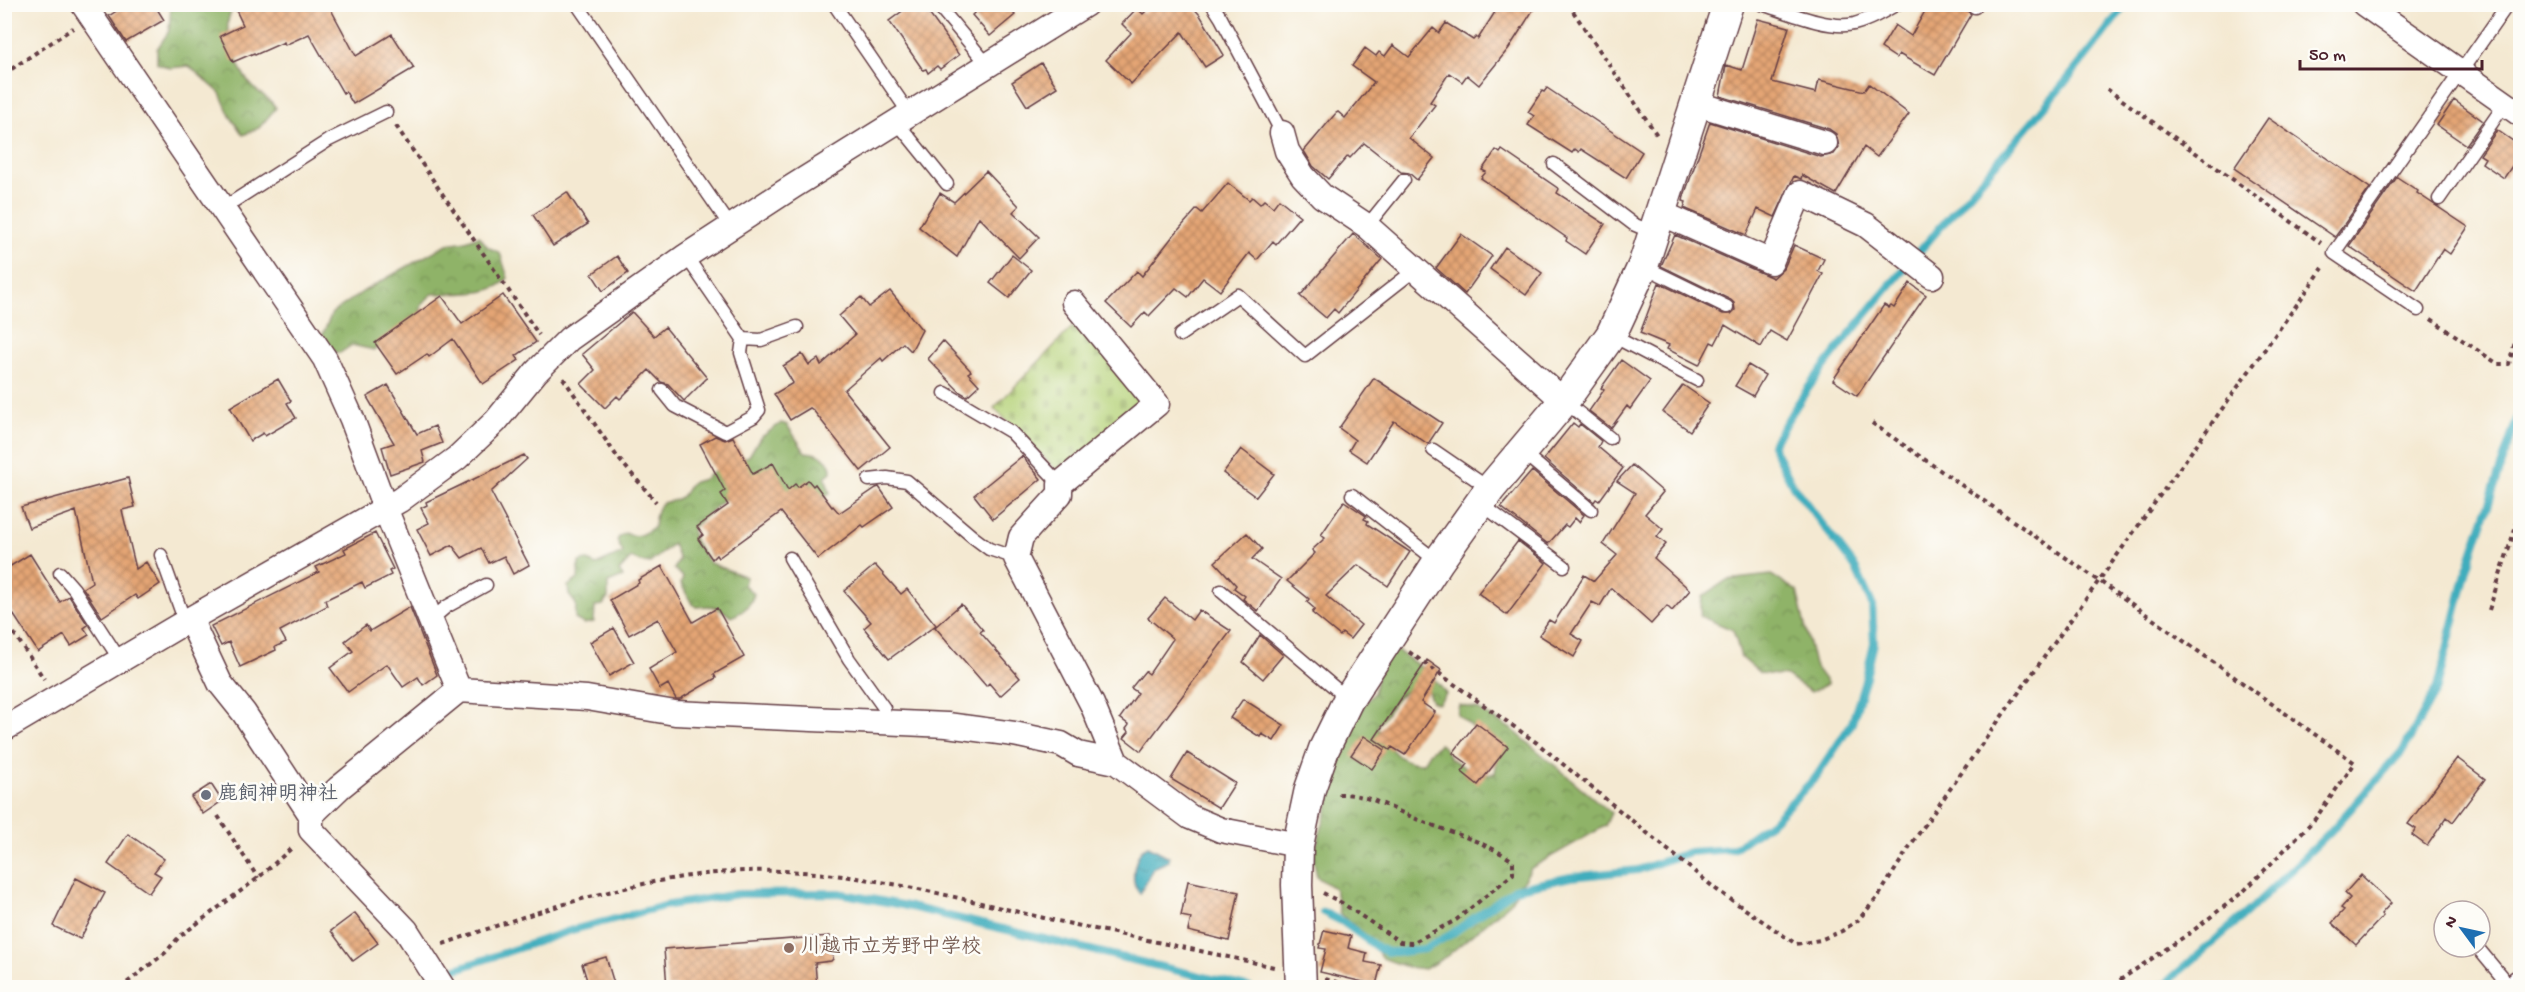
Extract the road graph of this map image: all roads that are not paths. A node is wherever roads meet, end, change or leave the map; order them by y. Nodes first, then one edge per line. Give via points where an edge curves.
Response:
1 (576, 4) edge
2 (834, 4) edge
3 (938, 4) edge
4 (1086, 4) edge
5 (1212, 4) edge
6 (1728, 4) edge
7 (1762, 4) edge
8 (1897, 4) edge
9 (2364, 4) edge
10 (2508, 4) edge
11 (86, 10) edge
12 (987, 64) junction
13 (2460, 73) junction
14 (1695, 103) junction
15 (2513, 109) edge
16 (387, 112) road end
17 (902, 117) junction
18 (1282, 133) joint
19 (1826, 143) dead end
20 (1554, 164) dead end
21 (1404, 180) dead end
22 (947, 184) dead end
23 (2439, 199) dead end
24 (224, 208) junction
25 (1657, 223) junction
26 (1367, 226) junction
27 (731, 227) junction
28 (686, 256) junction
29 (1643, 266) junction
30 (1416, 269) junction
31 (1932, 276) dead end
32 (1074, 303) dead end
33 (1727, 307) dead end
34 (2418, 310) road end
35 (797, 327) dead end
36 (1180, 334) dead end
37 (1611, 335) junction
38 (743, 339) junction
39 (1697, 380) dead end
40 (662, 390) dead end
41 (945, 393) dead end
42 (1564, 401) junction
43 (1610, 438) dead end
44 (1433, 450) dead end
45 (1521, 451) junction
46 (869, 480) dead end
47 (1060, 484) junction
48 (1352, 495) dead end
49 (1485, 496) junction
50 (385, 508) junction
51 (1591, 510) dead end
52 (161, 555) dead end
53 (790, 558) dead end
54 (1016, 558) junction
55 (1438, 562) junction
56 (1564, 566) dead end
57 (60, 573) dead end
58 (486, 585) dead end
59 (1221, 591) dead end
60 (432, 620) junction
61 (187, 621) junction
62 (120, 660) junction
63 (459, 690) junction
64 (1348, 700) junction
65 (886, 722) junction
66 (4, 729) edge
67 (1116, 762) junction
68 (311, 823) junction
69 (1298, 844) junction
70 (2487, 959) edge
71 (1301, 979) edge
72 (443, 987) edge
73 (2511, 987) edge

1 - 27 lane
2 - 17 lane
3 - 12 lane
4 - 12 street
5 - 18 lane
6 - 14 street
7 - 8 lane via 1832,25 1852,25
9 - 13 street
10 - 13 lane
11 - 24 street
12 - 17 street
13 - 15 street
13 - 34 lane via 2334,253
14 - 19 street
14 - 25 street
15 - 23 lane
16 - 24 lane via 329,140
17 - 22 lane
17 - 27 street
18 - 26 street via 1287,151 1303,176 1322,196
20 - 25 lane via 1633,224
21 - 26 lane
24 - 50 street via 325,359
25 - 29 street
25 - 31 street via 1771,262 1800,194 1866,225
26 - 30 street
27 - 28 street
28 - 38 lane
28 - 50 street via 569,339 496,422 457,458
29 - 33 lane
29 - 37 street
30 - 36 lane via 1305,356 1238,295
30 - 42 street
32 - 47 street via 1157,404
35 - 38 lane via 761,340
37 - 39 lane
37 - 42 street
38 - 40 lane via 741,353 759,410 753,417 725,432 675,406
41 - 47 lane via 1011,432
42 - 43 lane
42 - 45 street
44 - 49 lane
45 - 49 street
45 - 51 lane
46 - 54 lane via 907,481 988,549
47 - 54 street via 1060,494 1021,537
48 - 55 lane
49 - 55 street
49 - 56 lane
50 - 60 street
50 - 61 street
52 - 61 lane
53 - 65 lane via 849,659 884,708
54 - 67 street via 1092,704
55 - 64 street
57 - 62 lane
58 - 60 lane via 446,607
59 - 64 lane
60 - 63 street
61 - 62 street
61 - 68 street via 220,682 244,713
62 - 66 street
63 - 65 street via 586,698 675,713
63 - 68 street via 339,788
64 - 69 street via 1324,748
65 - 67 street via 1014,734
67 - 69 street via 1190,817 1221,830
68 - 72 street via 406,930
69 - 71 street
70 - 73 lane

